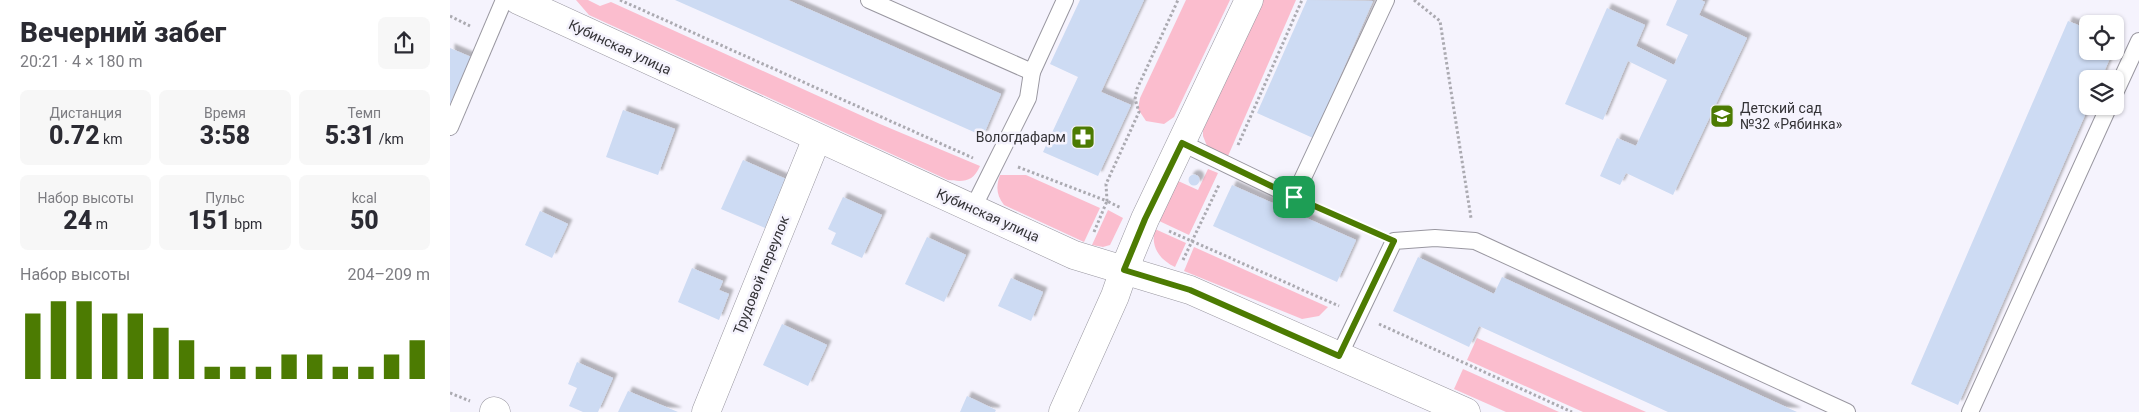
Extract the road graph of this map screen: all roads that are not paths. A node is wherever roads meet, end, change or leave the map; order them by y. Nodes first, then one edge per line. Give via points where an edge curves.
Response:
1 (504, 0) edge
2 (870, 0) edge
3 (1065, 0) edge
4 (1249, 0) edge
5 (1386, 0) edge
6 (532, 3) edge
7 (2139, 41) edge
8 (1032, 72) junction
9 (2124, 74) edge
10 (2105, 115) edge
11 (450, 127) edge
12 (817, 138) junction
13 (1182, 143) junction
14 (973, 208) junction
15 (1124, 270) junction
16 (1339, 356) junction
17 (1069, 410) edge
18 (706, 412) edge
19 (1466, 412) edge
20 (1847, 412) edge
21 (1970, 412) edge

1 - 11 lane
2 - 8 lane
3 - 8 lane
4 - 13 street
5 - 13 lane via 1294,197
6 - 12 street, Кубинская улица
7 - 9 lane
8 - 14 lane via 1028,98
10 - 21 lane
12 - 14 street, Кубинская улица
12 - 18 street, Трудовой переулок
13 - 15 street
14 - 15 street, Кубинская улица via 1074,255
15 - 16 street, Кубинская улица via 1190,290
15 - 17 street
16 - 19 street, Кубинская улица
16 - 20 lane via 1394,241 1435,238 1475,241

